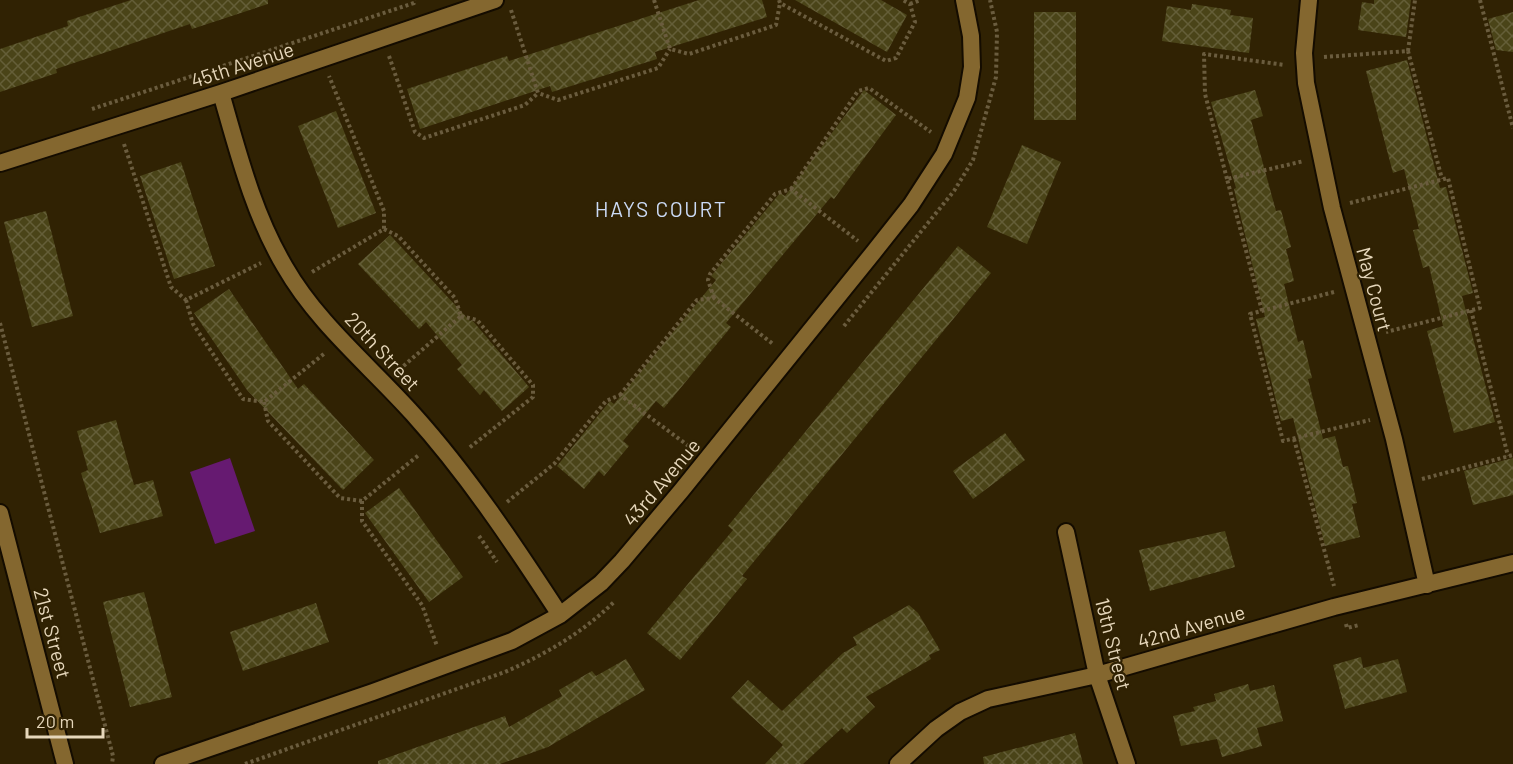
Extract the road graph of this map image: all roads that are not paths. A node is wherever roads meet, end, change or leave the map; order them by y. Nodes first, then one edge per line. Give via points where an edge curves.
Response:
1 (495, 0) edge
2 (964, 0) edge
3 (1309, 0) edge
4 (221, 93) junction
5 (0, 163) edge
6 (0, 513) edge
7 (1066, 532) dead end
8 (1513, 563) edge
9 (1427, 585) junction
10 (560, 615) junction
11 (1097, 675) junction
12 (65, 764) edge
13 (163, 764) edge
14 (898, 764) edge
15 (1127, 764) edge

1 - 4 street, 45th Avenue
2 - 10 street, 43rd Avenue via 972,36 967,98 949,145 910,205 622,561
3 - 9 street, May Court via 1297,62 1306,83 1332,208
4 - 5 street, 45th Avenue
4 - 10 street, 20th Street via 262,222 295,283 452,461
6 - 12 street, 21st Street
7 - 11 street, 19th Street
8 - 9 street, 42nd Avenue
9 - 11 street, 42nd Avenue
10 - 13 street, 43rd Avenue via 512,641
11 - 14 street, 42nd Avenue via 988,699 944,723
11 - 15 street, 19th Street

